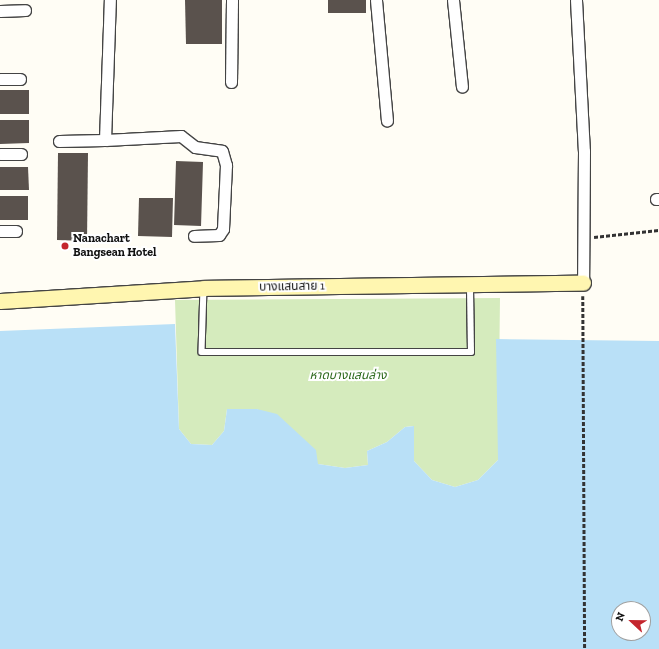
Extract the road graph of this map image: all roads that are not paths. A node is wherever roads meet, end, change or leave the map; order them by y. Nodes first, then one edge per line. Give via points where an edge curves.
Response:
1 (110, 0) edge
2 (232, 0) edge
3 (376, 0) edge
4 (453, 0) edge
5 (576, 0) edge
6 (25, 10) dead end
7 (0, 11) edge
8 (0, 79) edge
9 (20, 79) dead end
10 (231, 82) dead end
11 (462, 87) dead end
12 (387, 120) dead end
13 (104, 140) junction
14 (59, 141) dead end
15 (0, 154) edge
16 (21, 154) dead end
17 (0, 231) edge
18 (16, 231) dead end
19 (194, 236) dead end
20 (583, 283) joint
21 (470, 287) junction
22 (204, 288) junction
23 (0, 301) edge

1 - 13 street
2 - 10 street
3 - 12 street
4 - 11 street
5 - 20 street via 584,151
6 - 7 street
8 - 9 street
13 - 14 street
13 - 19 street via 181,136 195,147 222,151 226,165 223,229 219,235
15 - 16 street
17 - 18 street
20 - 21 street, บางแสนสาย 1
21 - 22 street, บางแสนสาย 1
21 - 22 lane via 471,352 202,352
22 - 23 street, บางแสนสาย 1

